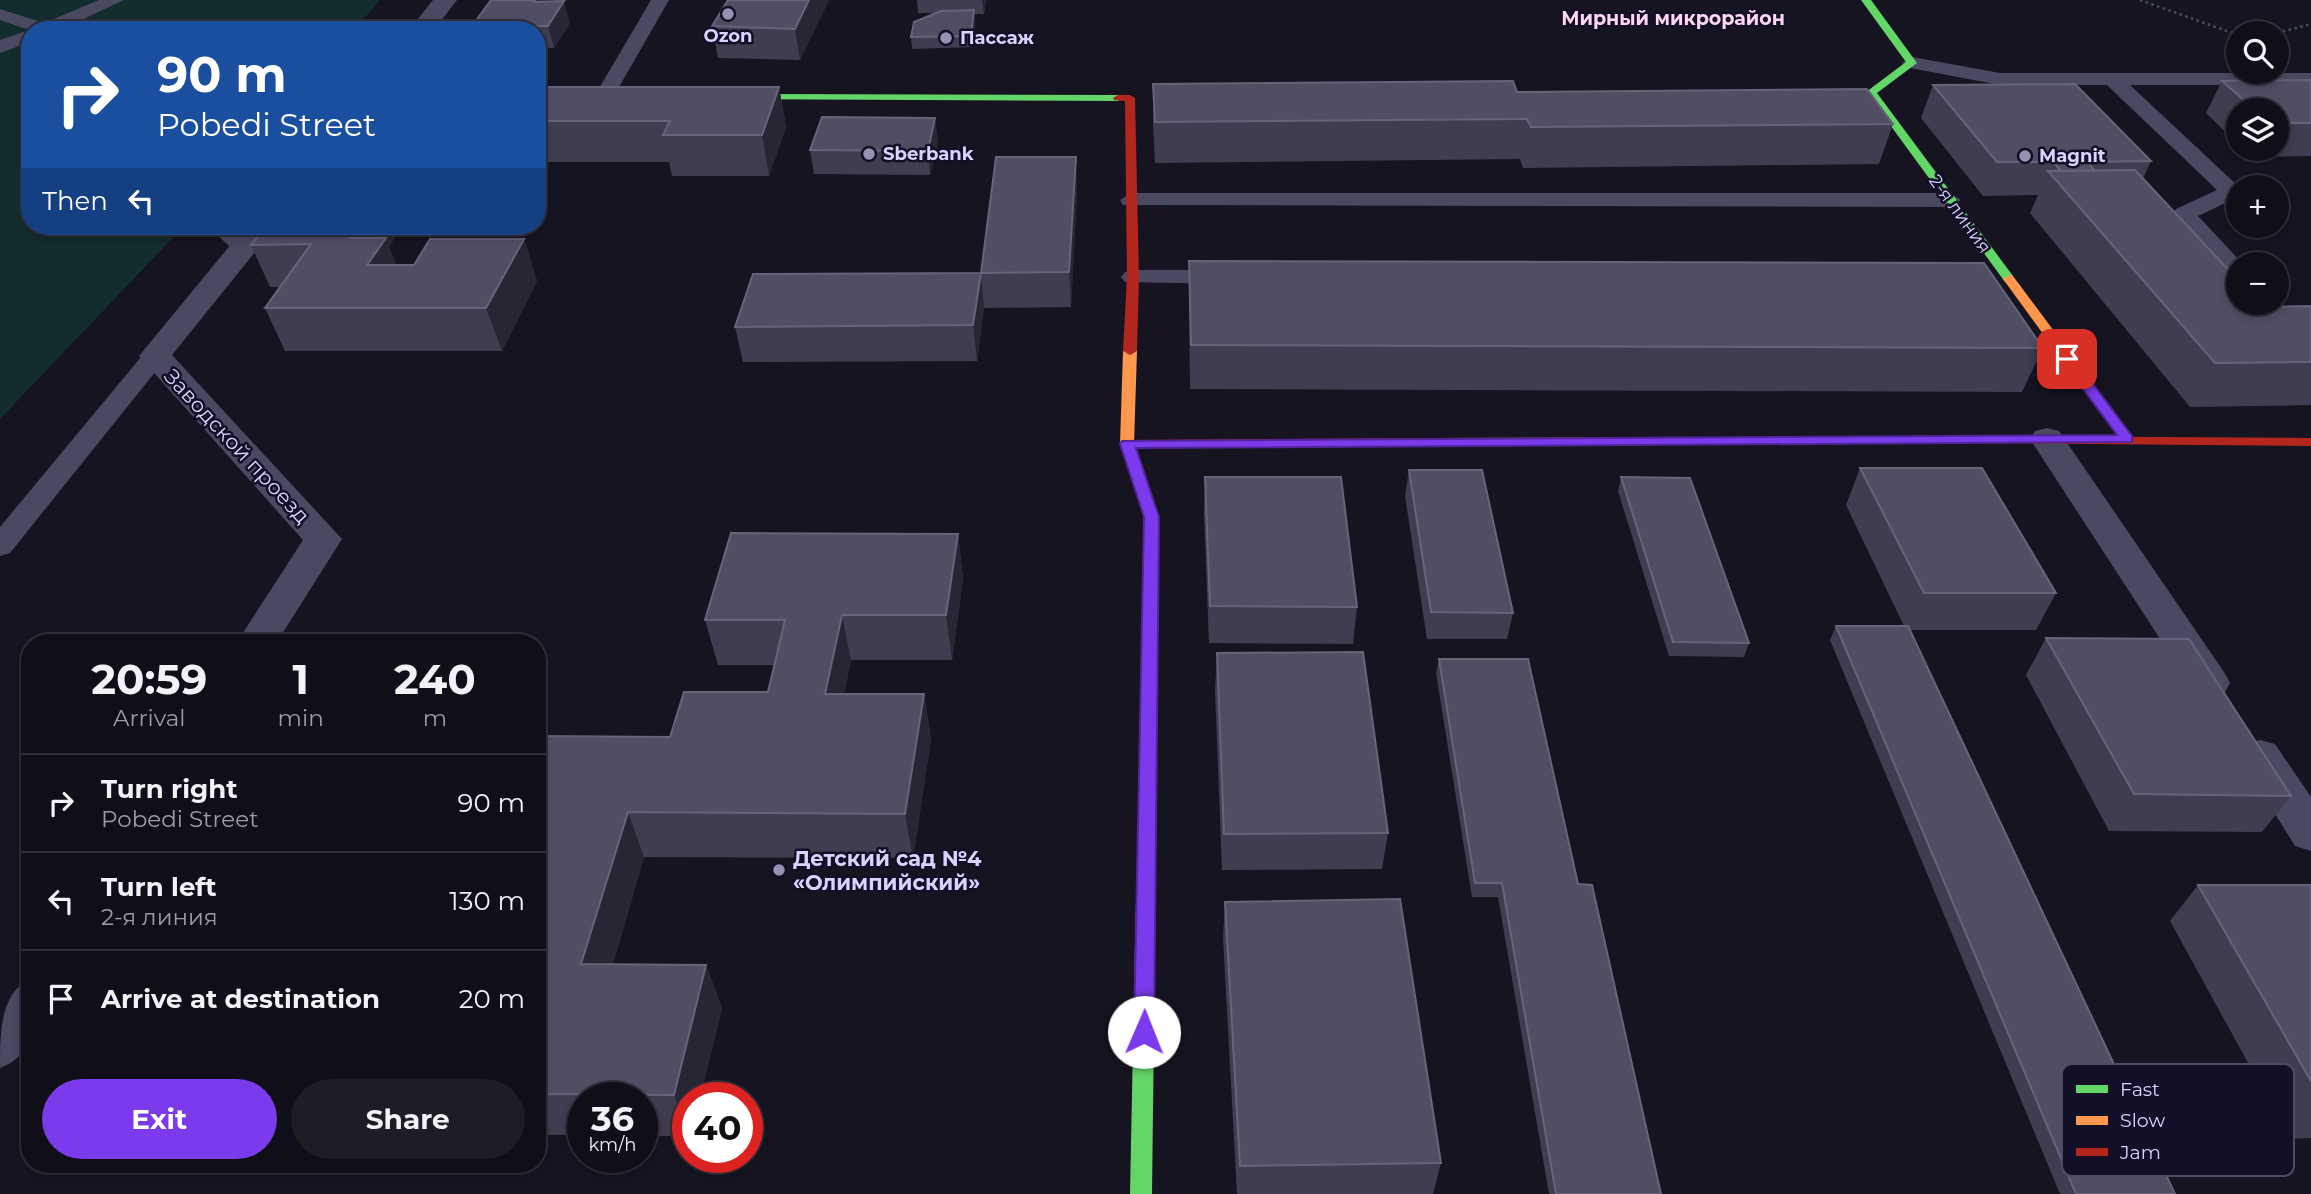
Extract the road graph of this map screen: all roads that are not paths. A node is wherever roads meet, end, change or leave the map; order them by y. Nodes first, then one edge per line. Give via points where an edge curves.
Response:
1 (58, 0) edge
2 (115, 0) edge
3 (445, 0) edge
4 (660, 0) edge
5 (1866, 0) edge
6 (86, 12) junction
7 (0, 14) edge
8 (21, 21) edge
9 (64, 21) edge
10 (428, 21) edge
11 (21, 39) edge
12 (0, 47) edge
13 (1912, 63) junction
14 (2112, 79) junction
15 (2311, 79) edge
16 (604, 97) edge
17 (715, 97) edge
18 (1130, 200) junction
19 (1950, 200) junction
20 (240, 235) edge
21 (2226, 260) edge
22 (1133, 277) junction
23 (1258, 277) edge
24 (1980, 279) edge
25 (2008, 279) junction
26 (2289, 314) edge
27 (2311, 314) edge
28 (155, 356) junction
29 (2047, 439) junction
30 (2127, 439) junction
31 (2311, 442) edge
32 (1127, 444) junction
33 (0, 546) edge
34 (262, 634) edge
35 (2311, 833) edge
36 (21, 1014) edge
37 (0, 1046) edge
38 (1141, 1194) edge

1 - 6 lane
2 - 6 lane
3 - 10 street
4 - 16 lane
5 - 13 street
6 - 9 lane
7 - 8 lane
11 - 12 lane
13 - 14 lane via 2000,79
13 - 19 street, 2-я линия via 1871,92
14 - 15 lane
14 - 21 lane via 2231,192 2184,214
17 - 18 street via 1130,98
18 - 19 lane
18 - 22 street
19 - 25 street, 2-я линия
20 - 28 street, Заводской проезд
22 - 23 lane
22 - 32 street
24 - 25 lane
25 - 30 street, 2-я линия
26 - 27 lane
28 - 33 lane
28 - 34 street, Заводской проезд via 323,539
29 - 30 street
29 - 32 street
29 - 35 street
30 - 31 street
32 - 38 street via 1152,517
36 - 37 street

